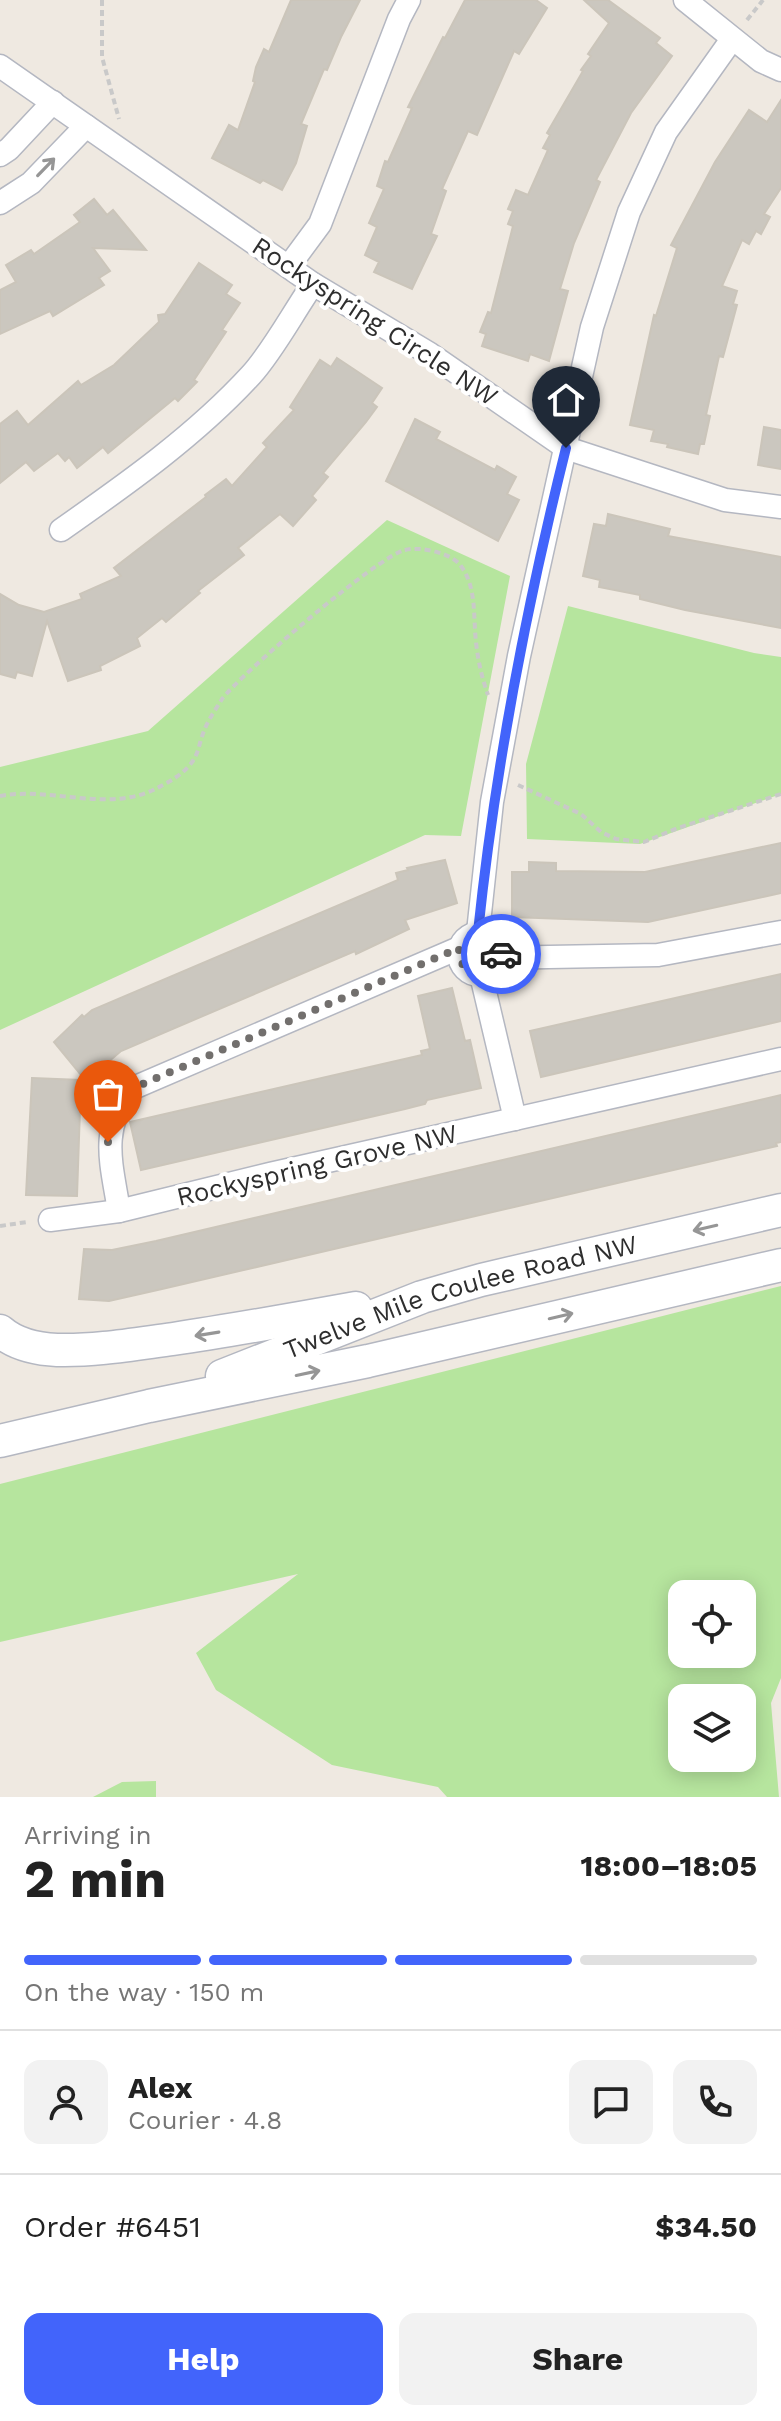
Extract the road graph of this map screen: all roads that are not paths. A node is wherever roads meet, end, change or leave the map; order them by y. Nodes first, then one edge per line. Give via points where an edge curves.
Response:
1 (409, 0) edge
2 (685, 0) edge
3 (732, 39) junction
4 (0, 66) edge
5 (781, 70) edge
6 (53, 102) junction
7 (86, 126) junction
8 (0, 155) edge
9 (0, 203) edge
10 (289, 266) junction
11 (313, 284) junction
12 (566, 448) junction
13 (781, 507) edge
14 (61, 530) dead end
15 (478, 932) junction
16 (781, 932) edge
17 (459, 948) junction
18 (501, 958) junction
19 (481, 975) junction
20 (781, 1059) edge
21 (515, 1119) junction
22 (781, 1210) edge
23 (119, 1211) junction
24 (50, 1220) road end
25 (781, 1265) edge
26 (422, 1297) junction
27 (0, 1331) edge
28 (149, 1406) junction
29 (0, 1441) edge

1 - 10 street via 320,224
2 - 3 street
3 - 5 street
3 - 12 street via 666,132 629,212 592,327
4 - 6 street, Rockyspring Circle NW
6 - 7 street, Rockyspring Circle NW
6 - 8 street
9 -> 7 street via 31,183
7 - 10 street, Rockyspring Circle NW
10 - 11 street, Rockyspring Circle NW
11 - 12 street, Rockyspring Circle NW via 430,354
11 - 14 street via 253,373 199,425
12 - 13 street, Rockyspring Circle NW via 725,500
12 - 15 street via 507,719
15 - 17 street
15 - 18 street via 496,940
16 - 18 street via 658,955
17 - 19 street via 463,967
17 - 23 street via 131,1089 120,1103 108,1142
18 - 19 street
19 - 21 street
20 - 21 street, Rockyspring Grove NW
21 - 23 street, Rockyspring Grove NW
22 -> 26 main road, Twelve Mile Coulee Road NW
23 - 24 street, Rockyspring Grove NW
28 -> 25 main road, Twelve Mile Coulee Road NW via 383,1358
26 -> 27 main road via 94,1348 33,1347
26 - 28 main road, Twelve Mile Coulee Road NW
28 - 29 main road, Twelve Mile Coulee Road NW

